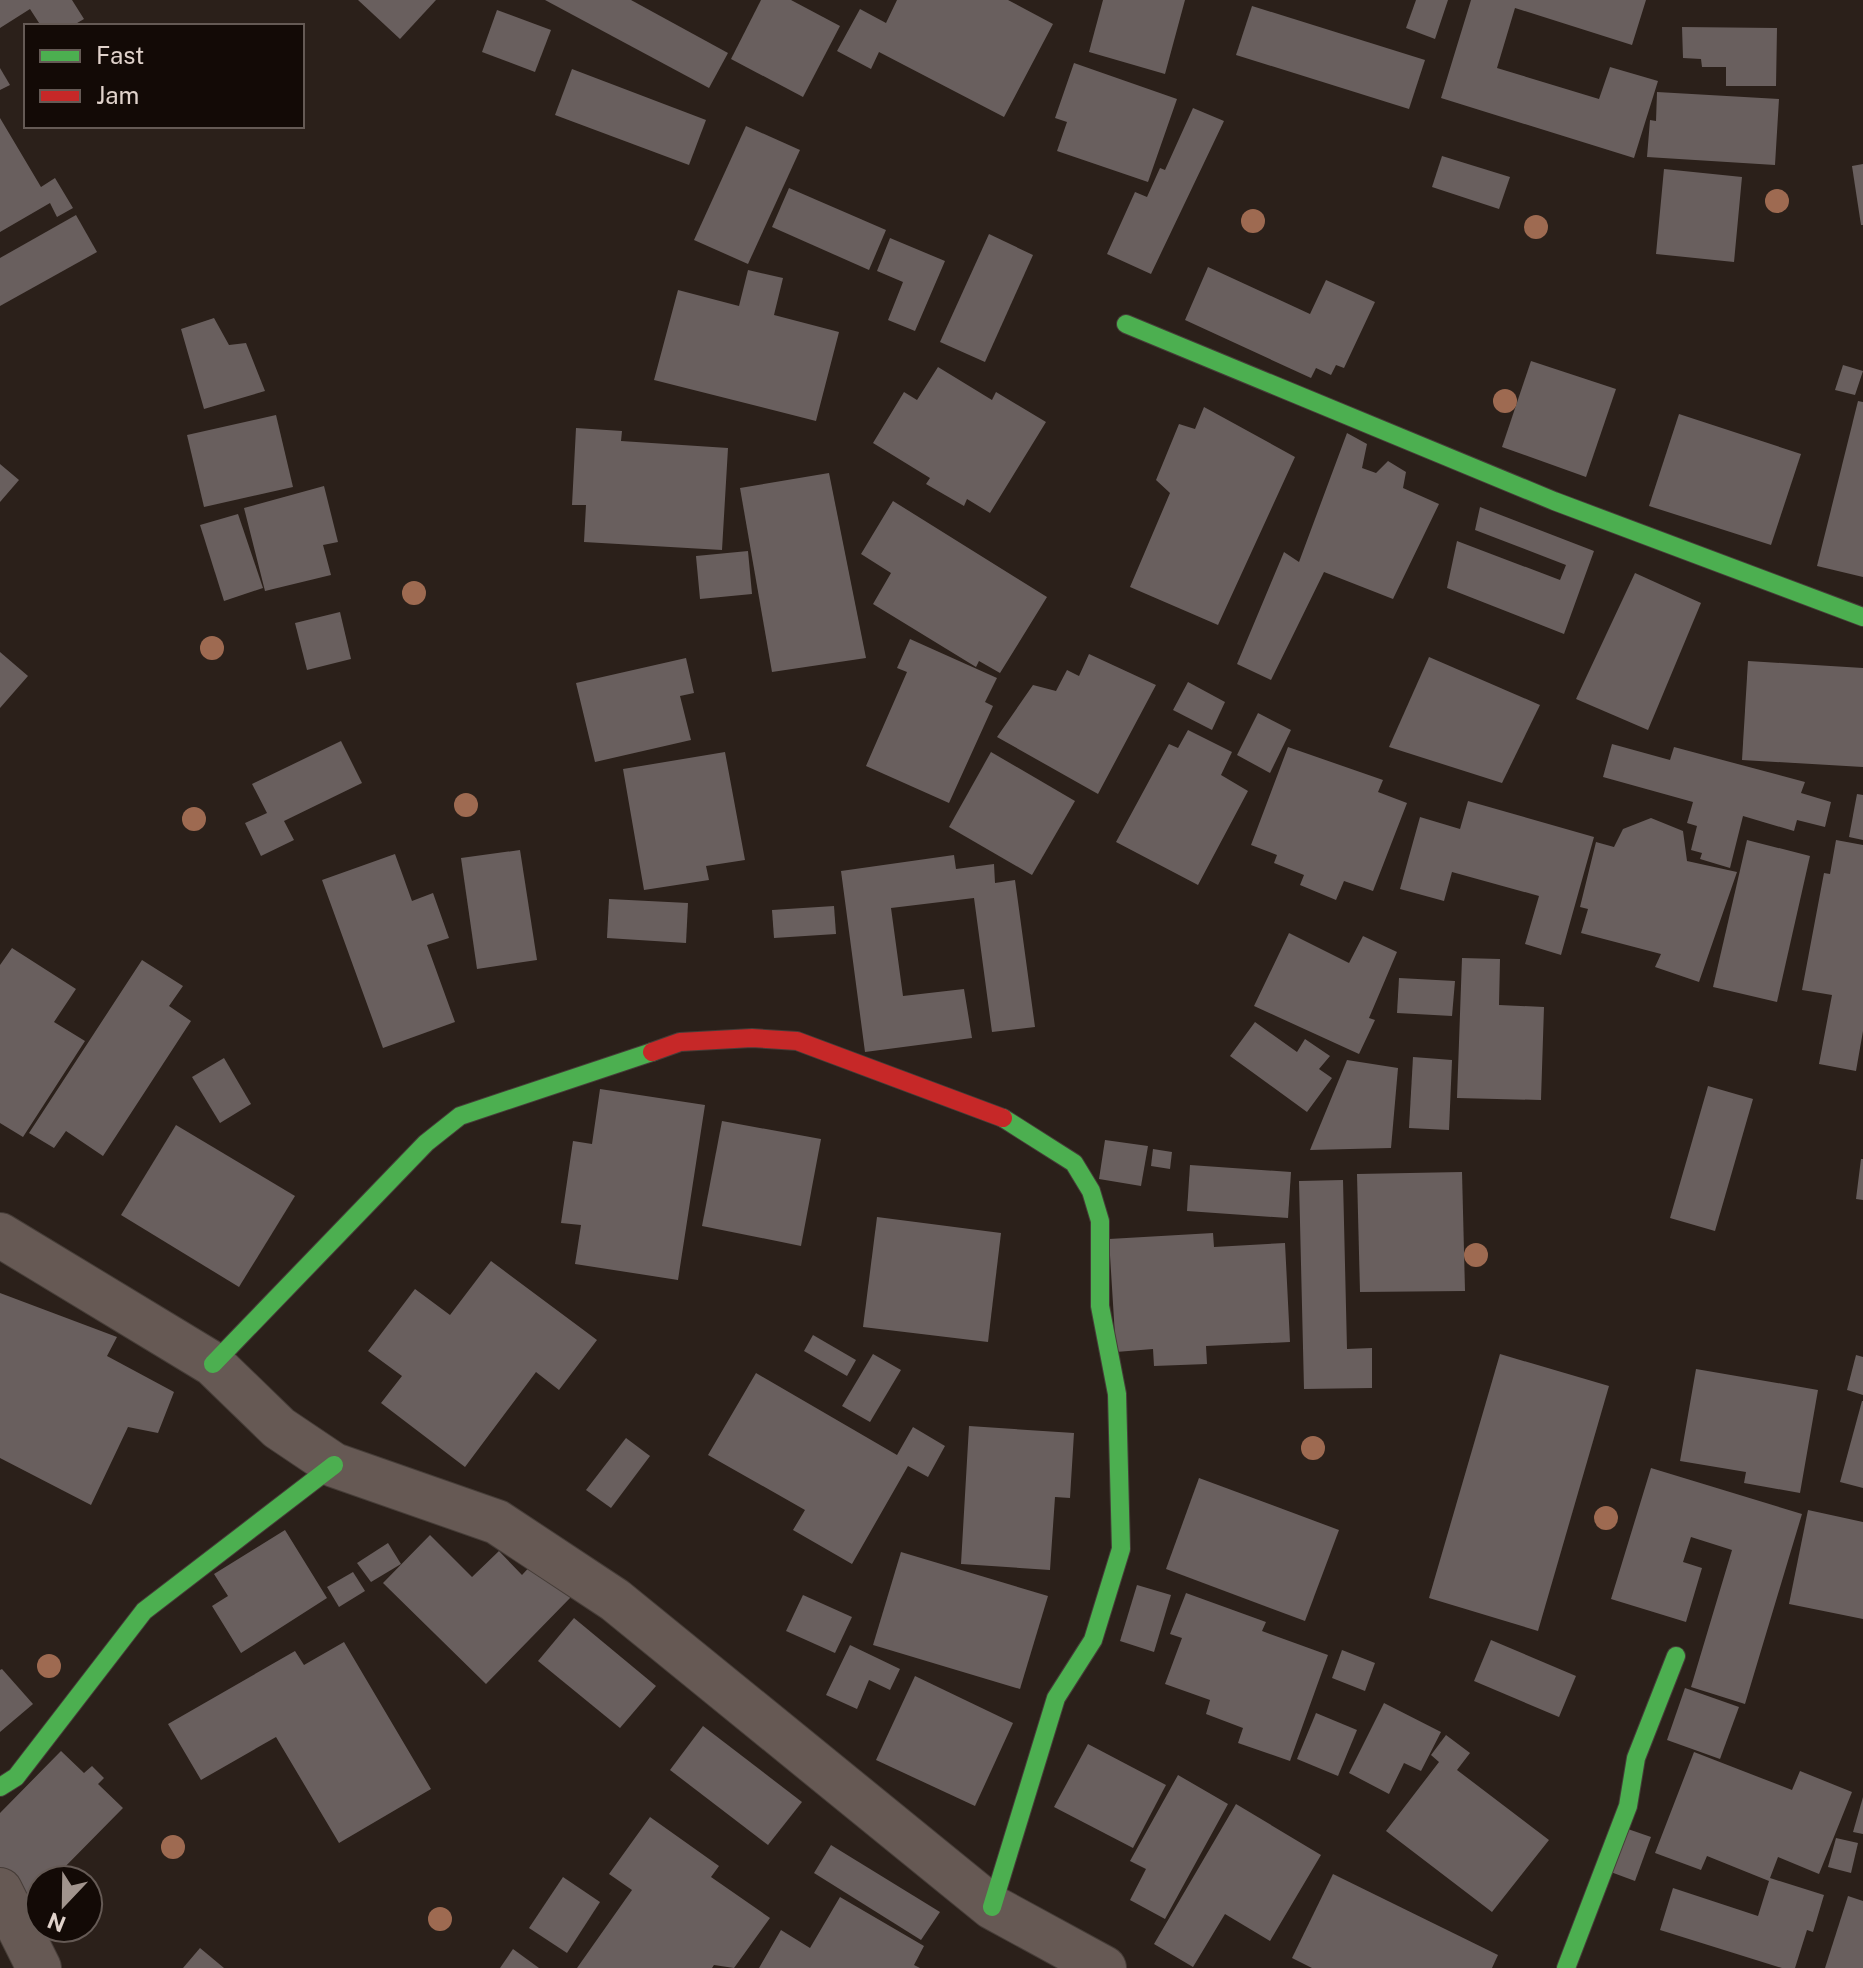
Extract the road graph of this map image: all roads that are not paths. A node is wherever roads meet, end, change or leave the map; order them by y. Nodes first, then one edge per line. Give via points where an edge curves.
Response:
1 (1126, 324) dead end
2 (1863, 617) edge
3 (0, 1235) edge
4 (213, 1364) junction
5 (334, 1465) junction
6 (1676, 1656) dead end
7 (0, 1787) edge
8 (0, 1890) edge
9 (992, 1907) junction
10 (39, 1968) edge
11 (1104, 1968) edge
12 (1566, 1968) edge

1 - 2 street via 1554,501
3 - 4 street
4 - 5 street via 279,1428
4 - 9 street via 426,1143 460,1116 680,1042 797,1041 1015,1122 1074,1163 1091,1191 1100,1221 1100,1306 1117,1394 1121,1549 1093,1640 1056,1698
5 - 7 street via 144,1611 16,1777
5 - 9 street via 497,1522 589,1583
6 - 12 street via 1636,1758 1628,1806
8 - 10 street
9 - 11 street

